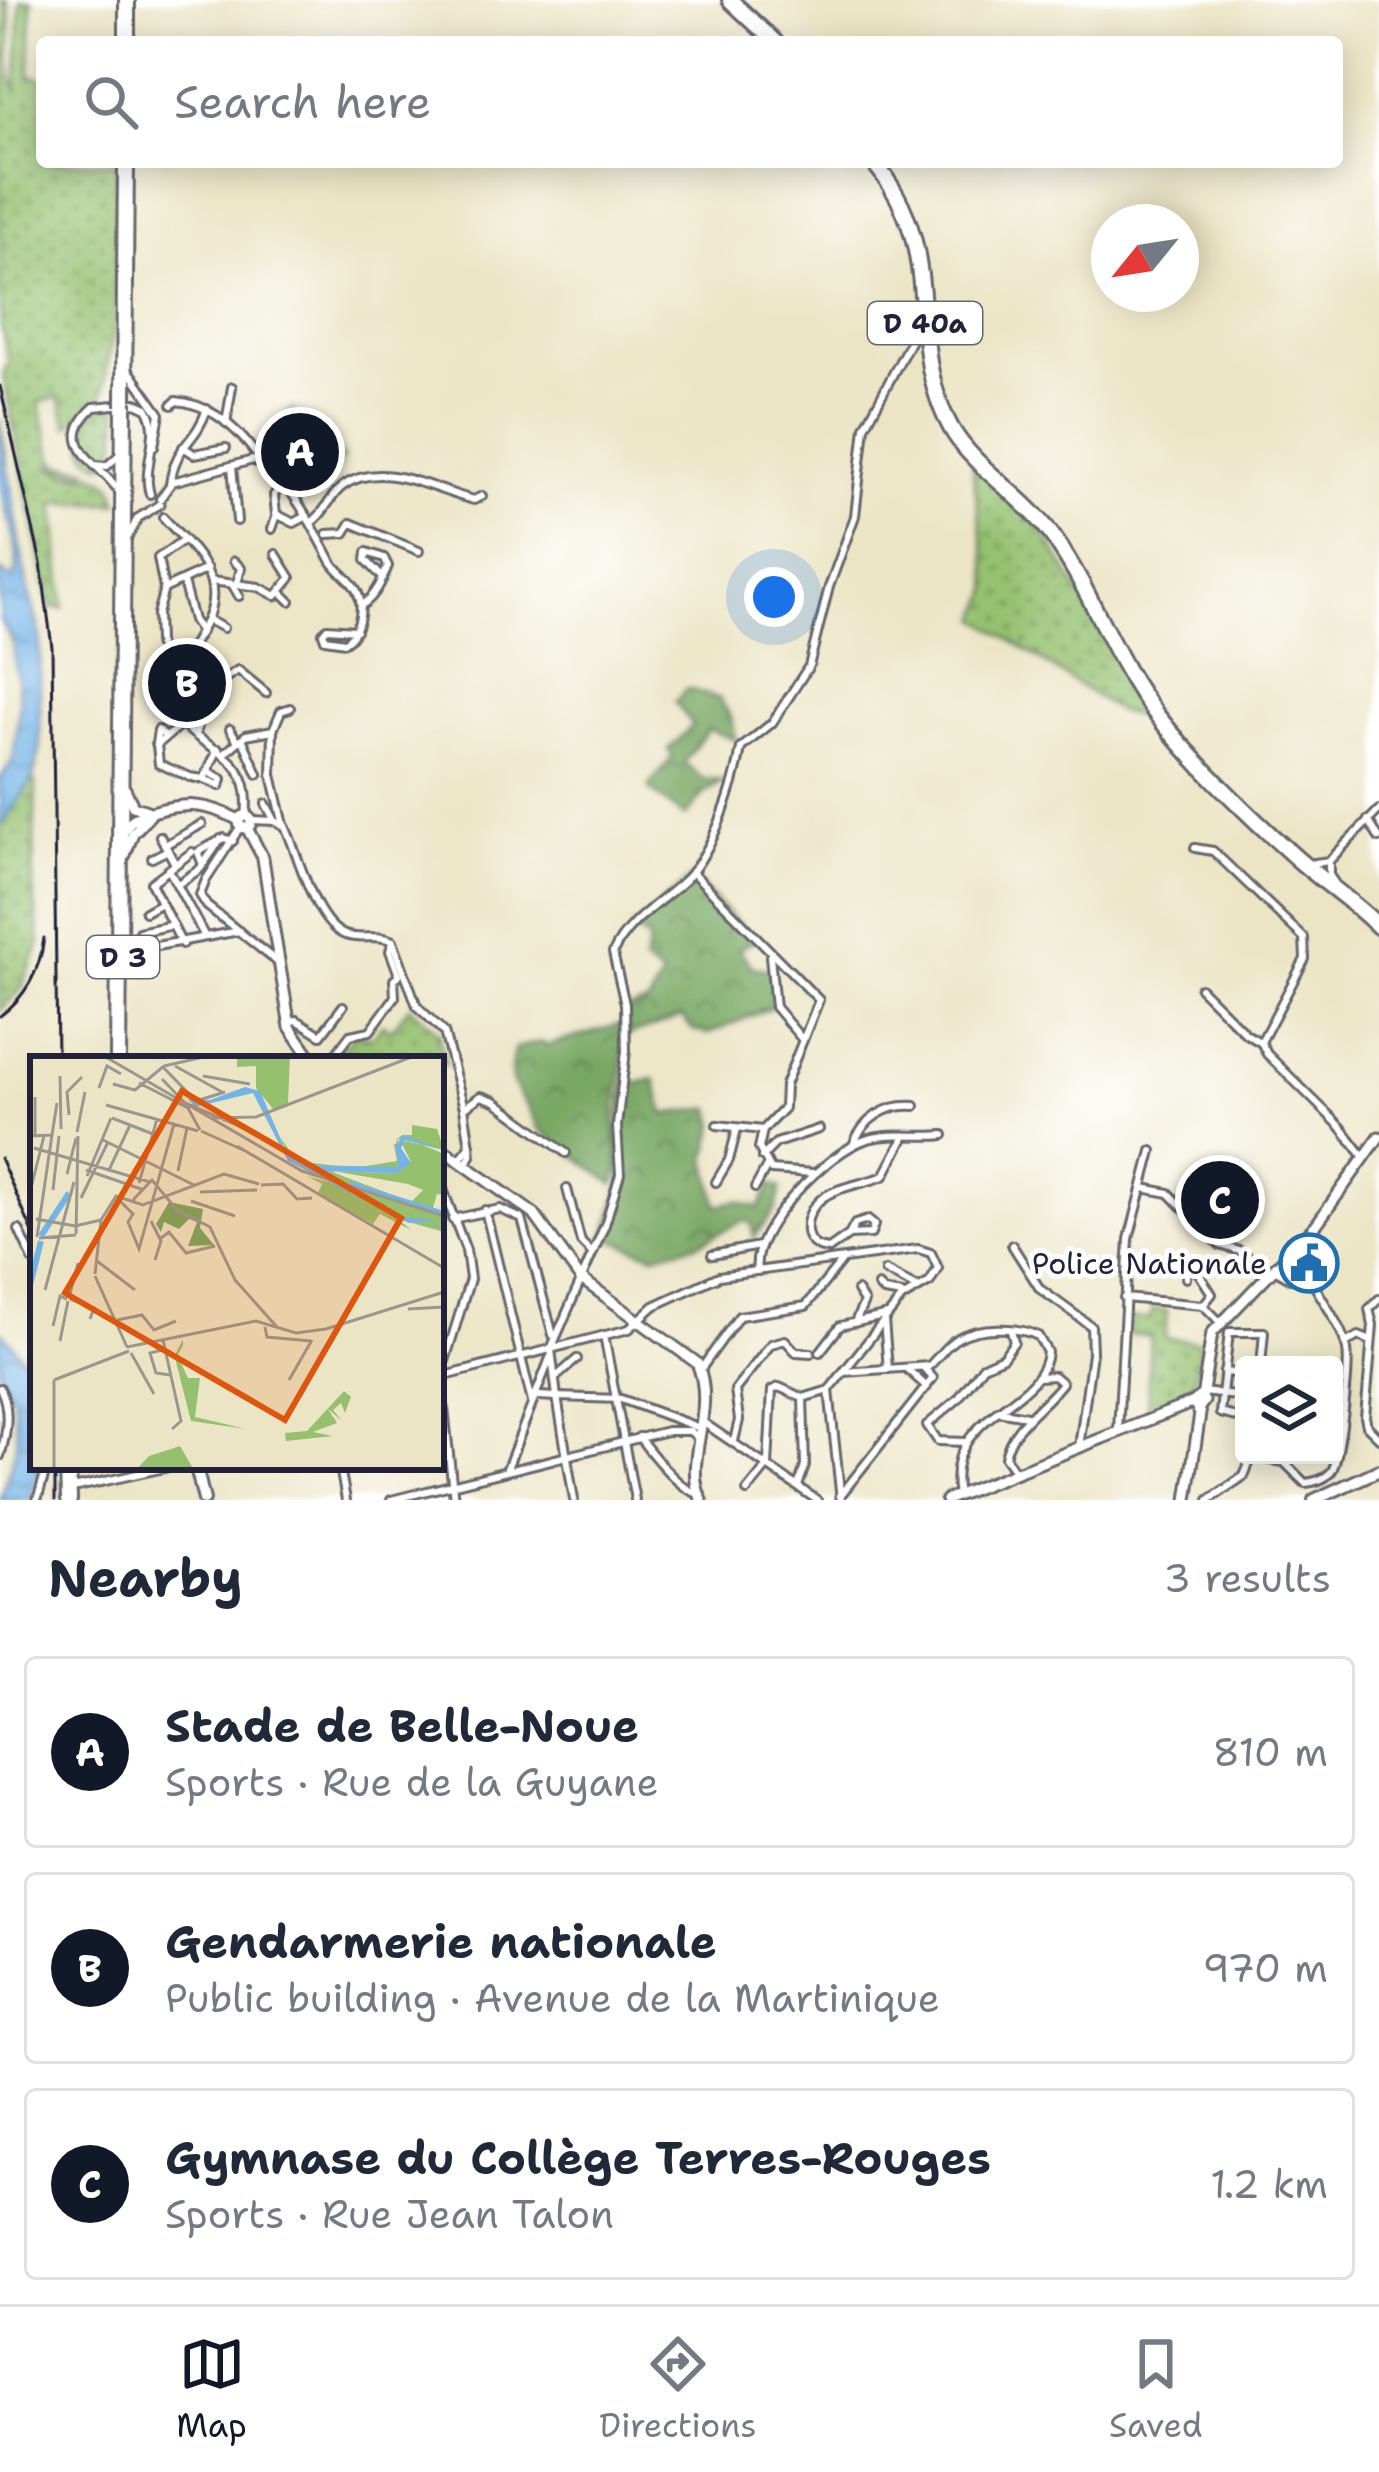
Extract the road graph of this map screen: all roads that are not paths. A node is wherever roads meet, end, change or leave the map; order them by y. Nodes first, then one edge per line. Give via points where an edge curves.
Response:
1 (127, 0) edge
2 (730, 0) edge
3 (127, 36) edge
4 (769, 36) edge
5 (126, 168) edge
6 (880, 168) edge
7 (928, 316) junction
8 (125, 355) junction
9 (232, 387) dead end
10 (172, 405) dead end
11 (207, 409) junction
12 (226, 423) junction
13 (124, 429) junction
14 (183, 447) junction
15 (226, 448) dead end
16 (149, 454) junction
17 (256, 458) junction
18 (86, 459) junction
19 (232, 466) junction
20 (284, 483) junction
21 (170, 484) junction
22 (150, 494) junction
23 (158, 504) junction
24 (480, 509) dead end
25 (124, 513) junction
26 (278, 515) junction
27 (309, 519) junction
28 (237, 520) dead end
29 (272, 529) dead end
30 (328, 534) dead end
31 (184, 540) junction
32 (419, 551) dead end
33 (123, 554) junction
34 (276, 554) dead end
35 (234, 561) dead end
36 (206, 569) junction
37 (383, 578) dead end
38 (211, 580) junction
39 (183, 582) junction
40 (234, 584) junction
41 (164, 589) junction
42 (281, 592) junction
43 (239, 596) dead end
44 (290, 601) dead end
45 (360, 606) junction
46 (208, 620) junction
47 (223, 628) dead end
48 (356, 630) junction
49 (201, 632) junction
50 (174, 681) junction
51 (266, 693) dead end
52 (290, 708) dead end
53 (175, 711) junction
54 (211, 712) dead end
55 (183, 723) junction
56 (230, 729) dead end
57 (273, 730) junction
58 (196, 733) junction
59 (239, 739) junction
60 (222, 751) junction
61 (258, 774) dead end
62 (266, 804) dead end
63 (125, 809) junction
64 (1379, 810) edge
65 (150, 815) junction
66 (1368, 820) junction
67 (245, 822) junction
68 (280, 823) junction
69 (202, 824) dead end
70 (1361, 827) junction
71 (1379, 838) edge
72 (233, 842) junction
73 (164, 844) junction
74 (1195, 848) dead end
75 (192, 852) dead end
76 (122, 854) junction
77 (152, 858) dead end
78 (1329, 861) junction
79 (1301, 863) junction
80 (172, 866) junction
81 (692, 872) junction
82 (178, 884) junction
83 (1341, 892) junction
84 (161, 903) junction
85 (145, 912) dead end
86 (172, 925) junction
87 (1379, 927) edge
88 (239, 931) junction
89 (204, 936) junction
90 (393, 941) junction
91 (274, 943) junction
92 (182, 944) junction
93 (140, 949) junction
94 (769, 951) junction
95 (139, 968) dead end
96 (1200, 988) dead end
97 (343, 1006) dead end
98 (288, 1021) junction
99 (801, 1038) junction
100 (1261, 1042) junction
101 (118, 1056) edge
102 (309, 1056) edge
103 (334, 1056) edge
104 (915, 1106) dead end
105 (464, 1108) junction
106 (717, 1125) dead end
107 (737, 1129) junction
108 (819, 1129) dead end
109 (764, 1130) junction
110 (944, 1135) dead end
111 (905, 1136) junction
112 (1348, 1137) junction
113 (1379, 1137) edge
114 (853, 1145) junction
115 (1371, 1147) junction
116 (1153, 1151) dead end
117 (566, 1153) dead end
118 (762, 1156) junction
119 (452, 1157) edge
120 (1364, 1157) junction
121 (766, 1166) junction
122 (814, 1173) junction
123 (716, 1182) dead end
124 (755, 1188) dead end
125 (1143, 1188) junction
126 (567, 1189) dead end
127 (444, 1209) edge
128 (485, 1210) junction
129 (452, 1219) junction
130 (19, 1230) dead end
131 (849, 1235) dead end
132 (1012, 1245) dead end
133 (759, 1246) junction
134 (829, 1250) junction
135 (592, 1253) junction
136 (30, 1254) edge
137 (712, 1255) dead end
138 (819, 1263) junction
139 (833, 1263) junction
140 (757, 1271) junction
141 (885, 1271) dead end
142 (1271, 1273) junction
143 (580, 1278) junction
144 (827, 1278) junction
145 (1186, 1278) dead end
146 (878, 1286) dead end
147 (918, 1288) junction
148 (857, 1292) dead end
149 (904, 1296) junction
150 (1124, 1298) junction
151 (1379, 1299) edge
152 (1203, 1305) junction
153 (886, 1318) junction
154 (638, 1320) junction
155 (856, 1320) junction
156 (1221, 1323) junction
157 (1011, 1331) junction
158 (604, 1335) junction
159 (554, 1338) junction
160 (1371, 1341) junction
161 (1346, 1343) junction
162 (551, 1352) junction
163 (1262, 1356) edge
164 (520, 1357) junction
165 (577, 1359) dead end
166 (923, 1366) junction
167 (444, 1367) edge
168 (906, 1368) junction
169 (699, 1369) junction
170 (888, 1369) junction
171 (843, 1372) junction
172 (1224, 1372) junction
173 (1235, 1373) edge
174 (444, 1376) edge
175 (1037, 1377) junction
176 (554, 1378) junction
177 (927, 1387) junction
178 (0, 1388) edge
179 (829, 1390) junction
180 (1222, 1395) junction
181 (1343, 1395) edge
182 (1235, 1396) edge
183 (557, 1397) junction
184 (616, 1398) junction
185 (803, 1398) junction
186 (535, 1399) junction
187 (1199, 1400) junction
188 (444, 1406) edge
189 (997, 1411) junction
190 (1027, 1416) junction
191 (1235, 1418) edge
192 (703, 1430) junction
193 (1118, 1430) junction
194 (3, 1435) edge
195 (639, 1437) junction
196 (1379, 1438) edge
197 (624, 1441) junction
198 (734, 1441) junction
199 (965, 1442) junction
200 (1078, 1447) junction
201 (0, 1456) edge
202 (565, 1456) junction
203 (1249, 1464) edge
204 (1286, 1464) edge
205 (1334, 1464) edge
206 (768, 1465) junction
207 (46, 1470) edge
208 (116, 1470) edge
209 (155, 1470) edge
210 (197, 1470) edge
211 (341, 1470) edge
212 (1379, 1470) edge
213 (506, 1471) junction
214 (1016, 1472) junction
215 (117, 1478) junction
216 (452, 1484) junction
217 (798, 1486) junction
218 (747, 1491) dead end
219 (69, 1495) edge
220 (958, 1495) junction
221 (699, 1496) edge
222 (841, 1498) edge
223 (402, 1499) edge
224 (38, 1500) edge
225 (204, 1500) edge
226 (346, 1500) edge
227 (391, 1500) edge
228 (454, 1500) edge
229 (574, 1500) edge
230 (635, 1500) edge
231 (817, 1500) edge
232 (946, 1500) edge
233 (1187, 1500) edge
234 (1209, 1500) edge
235 (1314, 1500) edge

1 - 3 main road
2 - 4 main road
5 - 8 main road, D 3
6 - 7 main road, D 40a via 915,240
7 - 79 main road, D 40a via 943,411 964,447 1054,539 1154,712
7 - 81 street via 865,427 857,507 809,666 772,723 743,745
8 - 13 main road, D 3
8 - 16 street via 130,376 160,414
9 - 12 street
10 - 11 street
11 - 12 street
11 - 14 street
12 - 17 street
13 - 18 street via 113,463
13 - 25 main road, D 3
14 - 15 street via 194,454
14 - 21 street
16 - 18 street via 150,410 104,403 82,422
16 - 22 street
17 - 19 street
17 - 20 street
18 - 25 street via 115,484
19 - 21 street
19 - 28 street via 227,489
20 - 26 street via 274,497
20 - 27 street
21 - 23 street
22 - 23 street
22 - 23 street via 146,503
23 - 31 street
23 - 33 street via 134,523
24 - 27 street via 478,498 412,479 366,478 339,488 322,515
25 - 33 main road, D 3
26 - 27 street
26 - 29 street
27 - 45 street
30 - 32 street via 351,524
31 - 36 street
31 - 41 street via 158,556
33 - 63 main road, D 3
34 - 42 street via 292,578
35 - 40 street via 241,568
36 - 38 street
36 - 39 street
37 - 45 street
38 - 40 street
38 - 46 street
39 - 41 street
39 - 49 street
40 - 42 street
40 - 43 street
41 - 50 street via 158,638 163,671
42 - 44 street
45 - 48 street
46 - 47 street
46 - 49 street
48 - 48 street via 345,642 328,642 323,633
49 - 50 street
50 - 53 street
51 - 53 street via 238,670
52 - 57 street
53 - 55 street
54 - 58 street
55 - 58 street
55 - 60 street via 156,748 160,765 206,775
56 - 59 street
57 - 59 street
57 - 68 street
58 - 60 street
59 - 60 street
59 - 61 street
60 - 67 street via 245,783
62 - 68 street
63 - 65 street
63 - 65 street
63 - 76 main road, D 3
63 - 76 main road, D 3
64 - 66 street
65 - 67 street via 195,804
65 - 76 street
66 - 70 street
66 - 71 street
67 - 68 street
67 - 72 street
67 - 91 street via 263,858
68 - 90 street via 328,925
69 - 73 street
70 - 71 street
70 - 78 street
72 - 82 street via 221,839 198,852 202,865
72 - 88 street via 200,892
73 - 77 street
73 - 80 street
74 - 100 street via 1213,851 1306,945
75 - 80 street
76 - 101 main road, D 3
78 - 79 street
78 - 83 street
79 - 83 main road, D 40a
80 - 82 street
80 - 84 street via 152,883
81 - 94 street
81 - 135 street via 627,929 613,953 625,1004 620,1174
82 - 89 street
83 - 87 main road, D 40a
84 - 85 street
84 - 86 street
86 - 92 street
86 - 93 street via 140,932
88 - 89 street
88 - 91 street via 257,945
89 - 92 street
90 - 103 street via 395,997 370,1031 348,1036
90 - 105 street via 418,1009 444,1032
91 - 98 street
92 - 93 street
93 - 95 street
94 - 99 street via 776,1007
94 - 99 street via 819,1000
96 - 100 street
97 - 98 street via 321,1034
98 - 102 street
99 - 109 street via 783,1111
100 - 112 street
104 - 114 street via 886,1108
105 - 117 street via 488,1097
105 - 119 street via 471,1154
106 - 107 street
107 - 109 street
107 - 123 street
108 - 118 street
109 - 118 street
110 - 111 street
111 - 114 street
111 - 134 street via 884,1175 812,1209 809,1241
112 - 115 street
112 - 120 street
113 - 115 street
114 - 122 street
115 - 120 street
116 - 125 street
118 - 121 street
119 - 143 street via 534,1214
120 - 142 street
121 - 122 street
121 - 124 street
122 - 133 street
125 - 142 street via 1169,1193 1220,1245
125 - 150 street
126 - 135 street via 580,1242
127 - 129 street
128 - 129 street
128 - 159 street via 509,1210 525,1224
128 - 164 street
129 - 167 street via 470,1284
130 - 136 street
131 - 134 street
132 - 200 street via 1040,1288 1091,1326
133 - 137 street
133 - 140 street
134 - 139 street
135 - 143 street
138 - 139 street
138 - 140 street
138 - 144 street
139 - 144 street
139 - 147 street via 924,1250 938,1268
140 - 154 street via 719,1276
141 - 147 street
142 - 156 street
142 - 161 street via 1313,1282
143 - 154 street
143 - 159 street
144 - 169 street via 801,1308 739,1316
145 - 152 street via 1193,1268 1211,1292
146 - 149 street
147 - 149 street
148 - 155 street via 863,1308
149 - 153 street
150 - 152 street
150 - 193 street
151 - 160 street via 1369,1309
152 - 156 street
153 - 155 street
153 - 170 street
153 - 171 street
154 - 158 street
154 - 169 street
155 - 198 street via 815,1352 796,1352 785,1340 771,1344 735,1390
156 - 187 street via 1210,1339
157 - 166 street via 958,1337
157 - 175 street via 1044,1342 1047,1361
157 - 199 street via 1004,1357 983,1366 927,1425 938,1441
158 - 162 street
158 - 184 street
159 - 162 street
160 - 161 street
160 - 196 street via 1365,1421
161 - 181 street
162 - 164 street
162 - 176 street
162 - 186 street
163 - 172 street via 1264,1332 1229,1332
164 - 174 street
164 - 186 street
165 - 176 street
166 - 168 street
166 - 177 street via 933,1375
168 - 170 street
168 - 177 street
169 - 192 street
170 - 171 street
171 - 179 street
172 - 173 street
172 - 180 street
175 - 189 street
175 - 190 street via 1062,1383
176 - 183 street
177 - 222 street
178 - 194 street
179 - 185 street
179 - 222 street
180 - 182 street
180 - 187 street
180 - 191 street via 1222,1416
183 - 184 street
183 - 186 street
183 - 202 street
184 - 192 street
184 - 197 street
185 - 206 street via 779,1388 769,1394
185 - 217 street
186 - 213 street
187 - 193 street
187 - 233 street
188 - 216 street
189 - 190 street
189 - 199 street
190 - 214 street via 1005,1457
192 - 195 street
192 - 198 street
192 - 221 street via 694,1468
193 - 200 street
194 - 201 street
195 - 197 street
195 - 221 street
197 - 202 street
197 - 230 street
198 - 206 street
199 - 220 street
200 - 214 street
202 - 213 street
202 - 229 street
203 - 234 street
204 - 205 street via 1306,1483
206 - 217 street
206 - 218 street
207 - 224 street
208 - 215 street
209 - 215 street
210 - 225 main road
211 - 226 street
212 - 235 main road
213 - 216 street
214 - 220 street
215 - 219 street
216 - 223 street
216 - 228 street
217 - 231 street
220 - 232 street
223 - 227 street

